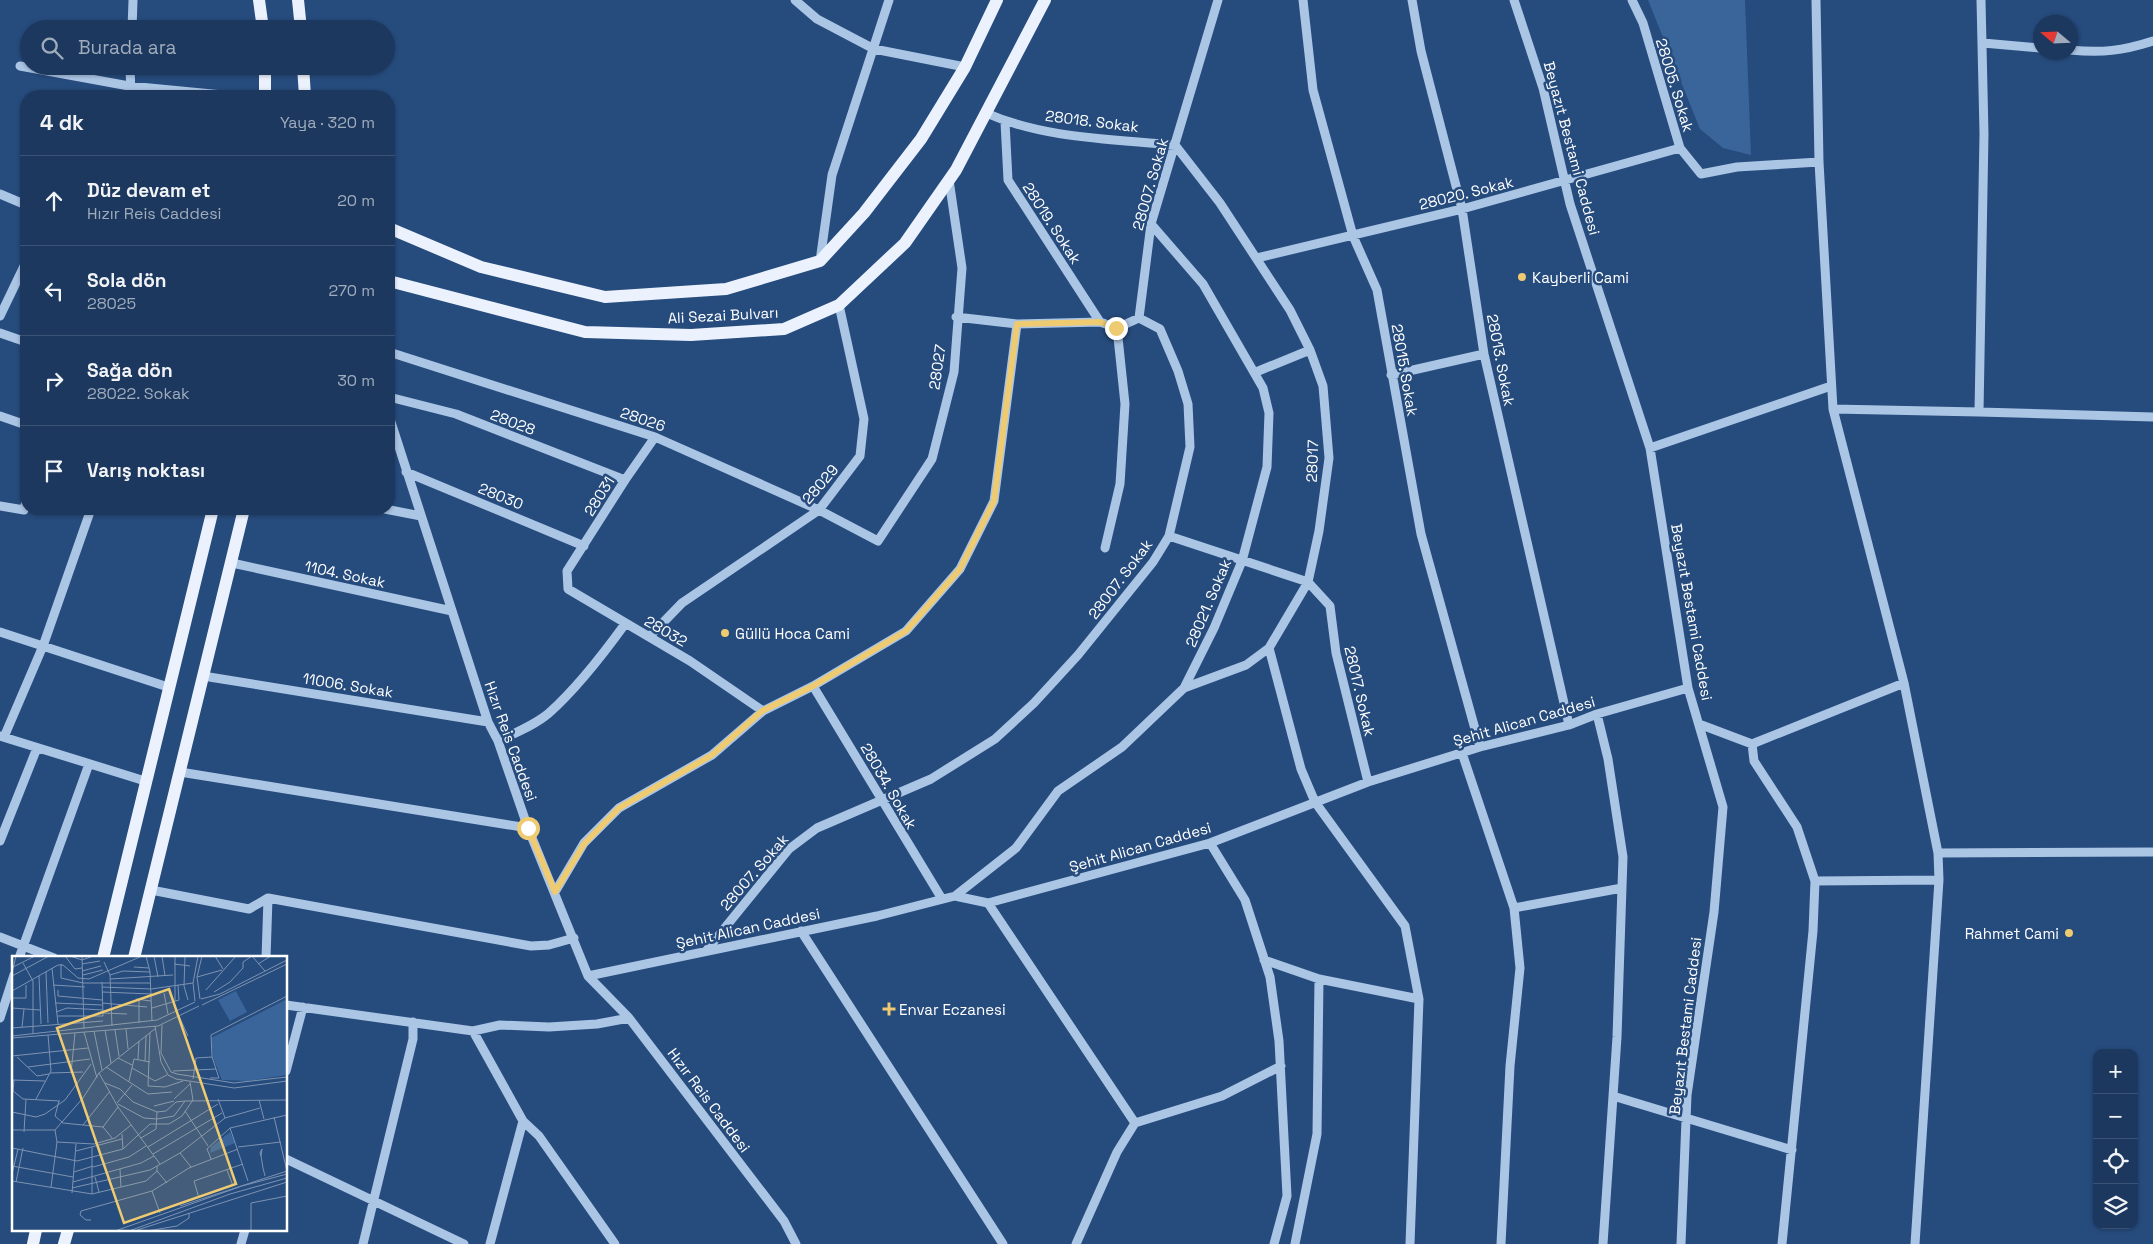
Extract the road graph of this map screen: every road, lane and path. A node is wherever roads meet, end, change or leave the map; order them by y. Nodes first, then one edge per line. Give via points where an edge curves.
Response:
1 (133, 0) edge
2 (258, 0) edge
3 (298, 0) edge
4 (795, 0) edge
5 (889, 0) edge
6 (997, 0) edge
7 (1045, 0) edge
8 (1218, 0) edge
9 (1302, 0) edge
10 (1412, 0) edge
11 (1514, 0) edge
12 (1632, 0) edge
13 (1816, 0) edge
14 (1981, 0) edge
15 (132, 20) edge
16 (261, 20) edge
17 (299, 20) edge
18 (2153, 41) edge
19 (1983, 43) junction
20 (2033, 47) edge
21 (874, 49) junction
22 (2078, 51) edge
23 (965, 67) junction
24 (69, 75) edge
25 (130, 75) edge
26 (265, 75) edge
27 (304, 75) edge
28 (129, 86) junction
29 (130, 90) edge
30 (171, 90) edge
31 (265, 90) edge
32 (305, 90) edge
33 (986, 113) junction
34 (1005, 122) junction
35 (1175, 144) junction
36 (1680, 148) junction
37 (1820, 162) junction
38 (949, 180) junction
39 (1566, 181) junction
40 (0, 194) edge
41 (20, 202) edge
42 (1462, 209) junction
43 (1151, 224) junction
44 (395, 231) edge
45 (1353, 236) junction
46 (1257, 258) junction
47 (820, 261) junction
48 (20, 274) edge
49 (395, 283) edge
50 (839, 305) junction
51 (0, 316) edge
52 (956, 317) junction
53 (1139, 318) junction
54 (1100, 322) junction
55 (1017, 324) junction
56 (1116, 328) junction
57 (0, 333) edge
58 (20, 340) edge
59 (1310, 350) junction
60 (395, 354) edge
61 (1484, 354) junction
62 (1256, 372) junction
63 (1391, 376) junction
64 (1831, 386) junction
65 (395, 398) edge
66 (1833, 409) junction
67 (1979, 412) junction
68 (0, 416) edge
69 (2153, 417) edge
70 (20, 423) edge
71 (395, 436) edge
72 (655, 437) junction
73 (1650, 448) junction
74 (406, 472) junction
75 (625, 480) junction
76 (0, 506) edge
77 (20, 509) edge
78 (820, 510) junction
79 (395, 511) edge
80 (89, 515) edge
81 (211, 515) edge
82 (243, 515) edge
83 (421, 516) junction
84 (1169, 536) junction
85 (878, 541) joint
86 (584, 546) junction
87 (1104, 548) dead end
88 (1242, 561) junction
89 (232, 563) junction
90 (567, 571) joint
91 (1308, 582) junction
92 (452, 611) junction
93 (625, 624) junction
94 (0, 632) edge
95 (650, 636) junction
96 (43, 646) junction
97 (1269, 648) junction
98 (203, 676) junction
99 (1904, 683) junction
100 (168, 686) junction
101 (813, 686) junction
102 (1184, 688) junction
103 (1688, 688) junction
104 (762, 711) junction
105 (1597, 714) junction
106 (488, 722) junction
107 (1699, 724) junction
108 (1569, 725) junction
109 (2, 736) edge
110 (498, 741) junction
111 (1752, 744) junction
112 (1480, 747) junction
113 (37, 748) junction
114 (1462, 753) junction
115 (89, 764) junction
116 (180, 772) junction
117 (145, 781) junction
118 (1368, 782) junction
119 (883, 799) junction
120 (1315, 802) junction
121 (528, 828) junction
122 (0, 840) edge
123 (1210, 843) junction
124 (2153, 852) edge
125 (1938, 853) junction
126 (1939, 880) junction
127 (1814, 881) junction
128 (1622, 888) junction
129 (152, 890) junction
130 (555, 892) junction
131 (956, 896) junction
132 (268, 898) junction
133 (942, 899) junction
134 (988, 903) junction
135 (1514, 908) junction
136 (801, 931) junction
137 (0, 937) edge
138 (574, 938) junction
139 (23, 946) junction
140 (706, 951) junction
141 (20, 956) edge
142 (49, 956) edge
143 (103, 956) edge
144 (135, 956) edge
145 (266, 956) edge
146 (1264, 960) junction
147 (588, 976) junction
148 (1319, 979) junction
149 (12, 981) edge
150 (1419, 999) junction
151 (288, 1005) edge
152 (303, 1007) junction
153 (0, 1018) edge
154 (629, 1018) junction
155 (413, 1022) junction
156 (473, 1031) junction
157 (288, 1063) edge
158 (1281, 1066) junction
159 (1613, 1096) junction
160 (1686, 1118) junction
161 (523, 1121) junction
162 (1134, 1123) junction
163 (1792, 1150) junction
164 (288, 1160) edge
165 (375, 1201) junction
166 (364, 1244) edge
167 (464, 1244) edge
168 (490, 1244) edge
169 (615, 1244) edge
170 (796, 1244) edge
171 (1003, 1244) edge
172 (1076, 1244) edge
173 (1274, 1244) edge
174 (1295, 1244) edge
175 (1410, 1244) edge
176 (1501, 1244) edge
177 (1603, 1244) edge
178 (1681, 1244) edge
179 (1782, 1244) edge
180 (1915, 1244) edge

1 - 15 street
2 - 16 main road
3 - 17 main road
4 - 21 street via 817,19
5 - 21 street
6 - 23 main road
7 - 33 main road, Ali Sezai Bulvarı
8 - 35 street, 28007. Sokak
9 - 45 street, 28015. Sokak via 1313,90
10 - 42 street, 28013. Sokak via 1421,51
11 - 39 street, Beyazıt Bestami Caddesi via 1543,88
12 - 36 street, 28005. Sokak via 1643,23
13 - 37 street
14 - 19 street
18 - 22 street via 2128,50 2103,53
19 - 20 street
19 - 67 street
21 - 23 street
21 - 47 street via 832,175
23 - 47 main road via 921,139 864,213
24 - 28 street
25 - 28 street
26 - 31 main road
27 - 32 main road
28 - 29 street
28 - 30 street
33 - 34 street
33 - 38 main road, Ali Sezai Bulvarı
34 - 35 street, 28018. Sokak via 1067,135
34 - 54 street, 28019. Sokak via 1008,180
35 - 43 street, 28007. Sokak
35 - 46 street, 28017
36 - 37 street, 28005. Sokak via 1701,174 1737,167
36 - 39 street, 28020. Sokak
37 - 64 street
38 - 50 main road, Ali Sezai Bulvarı via 905,243
38 - 52 street, 28027 via 962,268
39 - 42 street, 28020. Sokak
39 - 73 street, Beyazıt Bestami Caddesi via 1570,204
40 - 41 street
42 - 45 street, 28020. Sokak
42 - 61 street, 28013. Sokak
43 - 53 street, 28007. Sokak
43 - 62 street, 28021. Sokak via 1202,284
44 - 47 main road, Ali Sezai Bulvarı via 481,267 605,297 726,289
45 - 46 street, 28020. Sokak
45 - 63 street, 28015. Sokak via 1376,290
46 - 59 street, 28017 via 1290,310
48 - 51 street
49 - 50 main road, Ali Sezai Bulvarı via 585,332 691,335 784,329
50 - 78 street, 28029 via 864,419 860,456
52 - 55 street
52 - 85 street, 28027 via 954,372 932,459
53 - 56 street
53 - 84 street, 28007. Sokak via 1160,329 1178,370 1188,404 1190,447
54 - 55 street
54 - 56 street
55 - 101 street via 994,501 960,569 906,631
56 - 87 street via 1125,404 1120,484
57 - 58 street
59 - 62 street
59 - 91 street, 28017 via 1323,386 1329,458
60 - 72 street, 28026
61 - 63 street
61 - 108 street, 28013. Sokak
62 - 88 street, 28021. Sokak via 1269,413 1267,467
63 - 112 street, 28015. Sokak via 1422,534
64 - 66 street
64 - 73 street
65 - 75 street, 28028 via 456,414
66 - 67 street
66 - 99 street
67 - 69 street
68 - 70 street
71 - 74 street, Hızır Reis Caddesi
72 - 75 street, 28031
72 - 78 street, 28026
73 - 103 street, Beyazıt Bestami Caddesi
74 - 83 street, Hızır Reis Caddesi
74 - 86 street, 28030
75 - 86 street, 28031
76 - 77 street
78 - 85 street, 28026
78 - 95 street, 28029 via 682,603
79 - 83 street
80 - 96 street
81 - 100 main road
82 - 89 main road
83 - 92 street, Hızır Reis Caddesi
84 - 88 street
84 - 119 street, 28007. Sokak via 1126,597 1034,703 987,744 931,779
86 - 90 street, 28031
88 - 91 street
88 - 102 street, 28021. Sokak
89 - 92 street, 1104. Sokak
89 - 98 main road
90 - 93 street, 28032 via 568,589
91 - 97 street, 28017
91 - 118 street, 28017. Sokak via 1330,606 1336,653
92 - 106 street, Hızır Reis Caddesi
93 - 95 street, 28032
93 - 110 street via 607,649 549,713
94 - 96 street
95 - 104 street, 28032
96 - 100 street
96 - 109 street
97 - 102 street via 1246,665
97 - 120 street via 1301,768
98 - 106 street, 11006. Sokak
98 - 116 main road
99 - 111 street
99 - 125 street
100 - 117 main road
101 - 104 street
101 - 119 street, 28034. Sokak
102 - 131 street, 28021. Sokak via 1122,747 1058,791 1016,848
103 - 105 street, Şehit Alican Caddesi
103 - 107 street, Beyazıt Bestami Caddesi
104 - 130 street via 712,755 619,808 584,844
105 - 108 street, Şehit Alican Caddesi
105 - 128 street via 1608,759 1623,857
106 - 110 street, Hızır Reis Caddesi
107 - 111 street
107 - 160 street, Beyazıt Bestami Caddesi via 1723,807 1714,912
108 - 112 street, Şehit Alican Caddesi
109 - 113 street
110 - 121 street, Hızır Reis Caddesi
111 - 127 street via 1754,761 1797,827
112 - 114 street, Şehit Alican Caddesi
113 - 115 street
113 - 122 street
114 - 118 street, Şehit Alican Caddesi
114 - 135 street
115 - 117 street
115 - 139 street
116 - 121 street
116 - 129 main road
117 - 143 main road
118 - 120 street, Şehit Alican Caddesi
119 - 133 street, 28034. Sokak
119 - 140 street, 28007. Sokak via 817,828 789,849
120 - 123 street, Şehit Alican Caddesi
120 - 150 street via 1405,926
121 - 130 street, Hızır Reis Caddesi
123 - 134 street, Şehit Alican Caddesi
123 - 146 street via 1244,900
124 - 125 street
125 - 126 street
126 - 127 street
126 - 180 street
127 - 163 street via 1813,931
128 - 135 street
128 - 159 street
129 - 132 street via 249,908
129 - 144 main road
130 - 138 street, Hızır Reis Caddesi
131 - 133 street, Şehit Alican Caddesi
131 - 134 street, Şehit Alican Caddesi
132 - 138 street via 531,946
132 - 145 street
133 - 136 street, Şehit Alican Caddesi
134 - 162 street
135 - 176 street via 1520,968 1510,1066
136 - 140 street, Şehit Alican Caddesi
136 - 171 street
137 - 139 street
138 - 147 street, Hızır Reis Caddesi
139 - 141 street
139 - 142 street
140 - 147 street, Şehit Alican Caddesi
146 - 148 street
146 - 158 street via 1270,978
147 - 154 street, Hızır Reis Caddesi
148 - 150 street
148 - 174 street via 1317,1134
149 - 153 street
150 - 175 street
151 - 152 street
152 - 155 street
152 - 157 street
154 - 156 street via 549,1027 500,1025
154 - 170 street, Hızır Reis Caddesi via 784,1221
155 - 156 street
155 - 165 street via 413,1039
156 - 161 street
158 - 162 street via 1222,1096
158 - 173 street via 1287,1196
159 - 160 street
159 - 177 street
160 - 163 street
160 - 178 street, Beyazıt Bestami Caddesi
161 - 168 street
161 - 169 street via 539,1136
162 - 172 street via 1117,1152
163 - 179 street
164 - 165 street
165 - 166 street
165 - 167 street

